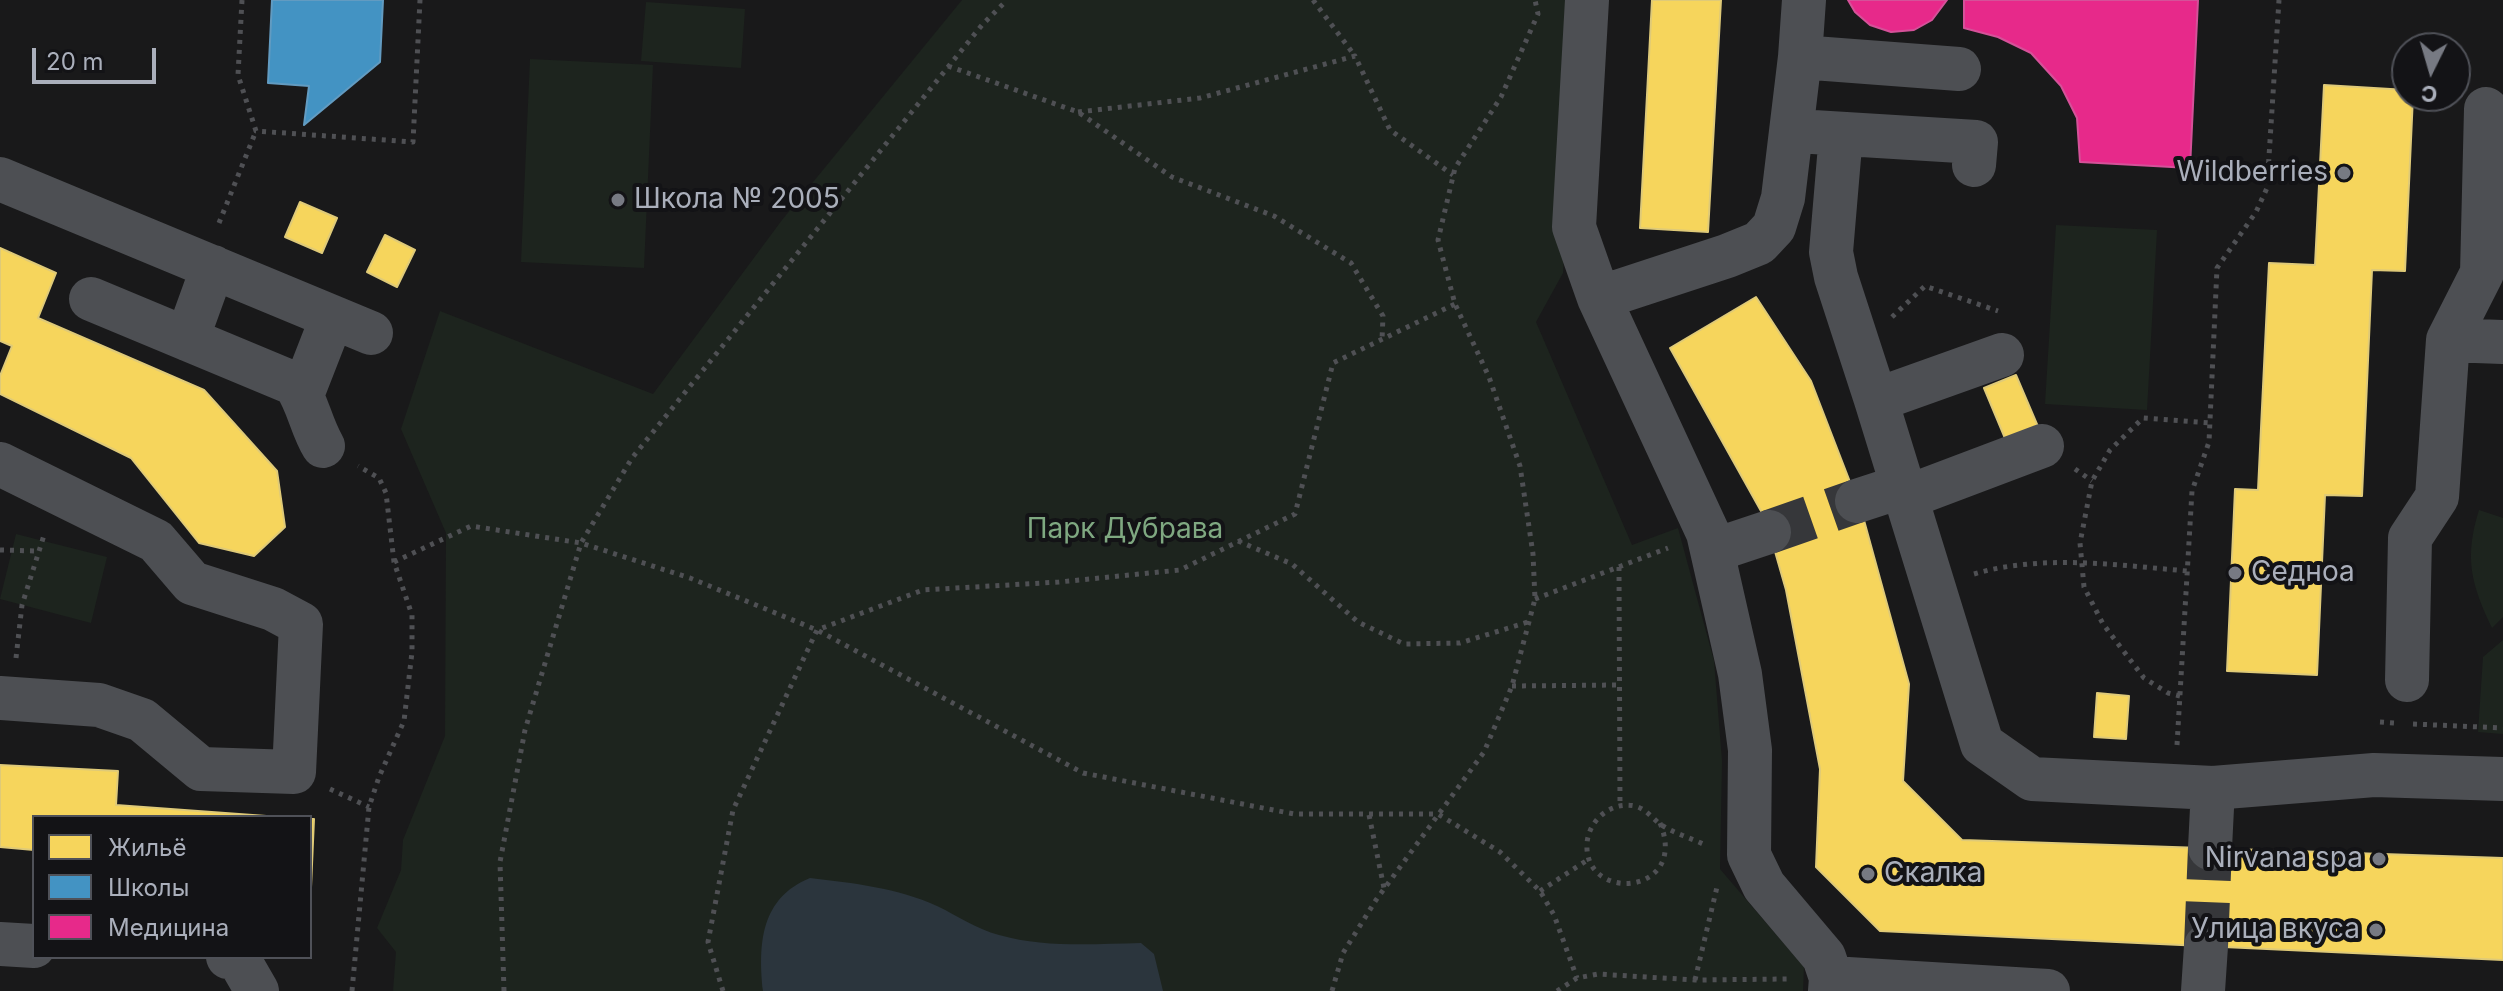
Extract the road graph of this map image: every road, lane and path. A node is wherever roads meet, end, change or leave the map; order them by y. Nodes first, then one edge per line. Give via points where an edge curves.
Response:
1 (242, 0) edge
2 (420, 0) edge
3 (1007, 0) edge
4 (1313, 0) edge
5 (1535, 0) edge
6 (1587, 0) edge
7 (1804, 0) edge
8 (2279, 0) edge
9 (1355, 56) junction
10 (1800, 57) junction
11 (948, 66) junction
12 (1959, 69) dead end
13 (2486, 109) dead end
14 (1078, 112) junction
15 (256, 131) junction
16 (1791, 131) junction
17 (1841, 134) junction
18 (1974, 165) dead end
19 (1453, 175) junction
20 (0, 179) edge
21 (207, 265) junction
22 (1599, 298) junction
23 (91, 299) dead end
24 (1455, 304) junction
25 (2004, 334) joint
26 (187, 339) junction
27 (1382, 340) junction
28 (2448, 340) junction
29 (2503, 342) edge
30 (1859, 348) junction
31 (302, 395) junction
32 (1876, 400) junction
33 (2210, 423) junction
34 (323, 446) joint
35 (2042, 446) dead end
36 (0, 464) edge
37 (1905, 492) junction
38 (1857, 501) tunnel mouth
39 (1769, 532) tunnel mouth
40 (41, 540) dead end
41 (1238, 541) junction
42 (1710, 542) junction
43 (581, 543) junction
44 (0, 550) edge
45 (38, 551) junction
46 (394, 562) junction
47 (2082, 562) junction
48 (1619, 567) junction
49 (2187, 571) junction
50 (1933, 586) junction
51 (1535, 599) junction
52 (1528, 622) junction
53 (817, 630) junction
54 (2407, 680) joint
55 (1619, 685) junction
56 (1512, 686) junction
57 (2180, 696) junction
58 (6, 699) edge
59 (2380, 722) junction
60 (2503, 728) edge
61 (2374, 775) junction
62 (2503, 779) edge
63 (2194, 788) junction
64 (1620, 806) junction
65 (1438, 814) junction
66 (1369, 815) junction
67 (1660, 823) junction
68 (1678, 832) dead end
69 (2210, 848) tunnel mouth
70 (1589, 859) junction
71 (1718, 883) dead end
72 (1384, 889) junction
73 (1540, 891) junction
74 (0, 944) edge
75 (32, 946) edge
76 (2206, 946) tunnel mouth
77 (239, 959) edge
78 (1577, 978) junction
79 (1695, 980) junction
80 (1830, 984) edge
81 (257, 991) edge
82 (352, 991) edge
83 (504, 991) edge
84 (723, 991) edge
85 (1332, 991) edge
86 (1557, 991) edge
87 (2048, 991) edge
88 (2203, 991) edge

1 - 15 path via 238,75
2 - 15 path via 413,142
3 - 11 path
4 - 9 path
5 - 19 path via 1538,14 1501,97
6 - 22 lane via 1574,227
7 - 10 lane
8 - 33 path via 2267,188 2217,268
9 - 14 path via 1200,98
9 - 19 path via 1390,130
10 - 12 lane
10 - 16 lane
11 - 14 path
11 - 43 path via 632,458
13 - 28 lane via 2482,273
14 - 27 path via 1172,177 1274,216 1351,263 1383,316
15 - 21 path
16 - 17 lane
16 - 22 lane via 1783,198 1774,227 1759,243
17 - 18 lane via 1976,142
17 - 30 lane via 1831,252
19 - 24 path via 1438,240
20 - 21 lane
21 - 26 lane
21 - 31 lane via 352,326
22 - 42 lane
23 - 26 lane
24 - 27 path
24 - 51 path via 1489,377 1520,466
25 - 30 path via 1925,286
25 - 32 lane
26 - 31 lane via 295,384
27 - 41 path via 1333,363 1295,514
28 - 29 lane
28 - 54 lane via 2437,497 2410,538
30 - 32 lane
31 - 34 lane
32 - 37 lane
33 - 47 path via 2143,418 2110,450 2092,481 2080,543
33 - 49 path via 2192,491
34 - 46 path via 379,478 386,493
35 - 37 lane
36 - 58 lane via 156,541 192,583 273,609 301,624 294,772 201,769 142,720 99,705
37 - 38 lane
37 - 50 lane
39 - 42 lane
40 - 45 path
41 - 52 path via 1292,564 1358,622 1404,644 1460,643
41 - 53 path via 1180,570 923,590
42 - 48 path
42 - 80 lane via 1740,674 1750,750 1749,855 1764,886 1824,957
43 - 46 path via 471,526
43 - 53 path via 690,578
43 - 83 path via 525,730 500,862
44 - 45 path
45 - 58 path via 22,605
46 - 82 path via 412,615 412,652 404,721 369,807
47 - 49 path
47 - 50 path via 2000,566
47 - 57 path via 2084,587 2103,624 2144,678
48 - 51 path
48 - 55 path
49 - 57 path
50 - 63 lane via 1982,744 2032,779
51 - 52 path
52 - 56 path
53 - 66 path via 1083,773 1294,814
53 - 84 path via 733,810 708,942
54 - 59 path via 2385,685
55 - 56 path
55 - 64 path
56 - 65 path via 1484,752
57 - 63 path
59 - 60 path
59 - 61 path
61 - 62 lane
61 - 63 lane
63 - 69 lane
64 - 67 path via 1635,806
64 - 70 path via 1596,820 1589,832
65 - 66 path
65 - 72 path
65 - 73 path via 1500,852
66 - 72 path
67 - 68 path
67 - 70 path via 1666,836 1662,864 1642,883 1614,883
70 - 73 path
71 - 79 path
72 - 85 path via 1343,953
73 - 78 path
74 - 75 lane
76 - 88 lane
77 - 81 lane
78 - 79 path via 1598,974
78 - 86 path
79 - 80 path
80 - 87 lane

